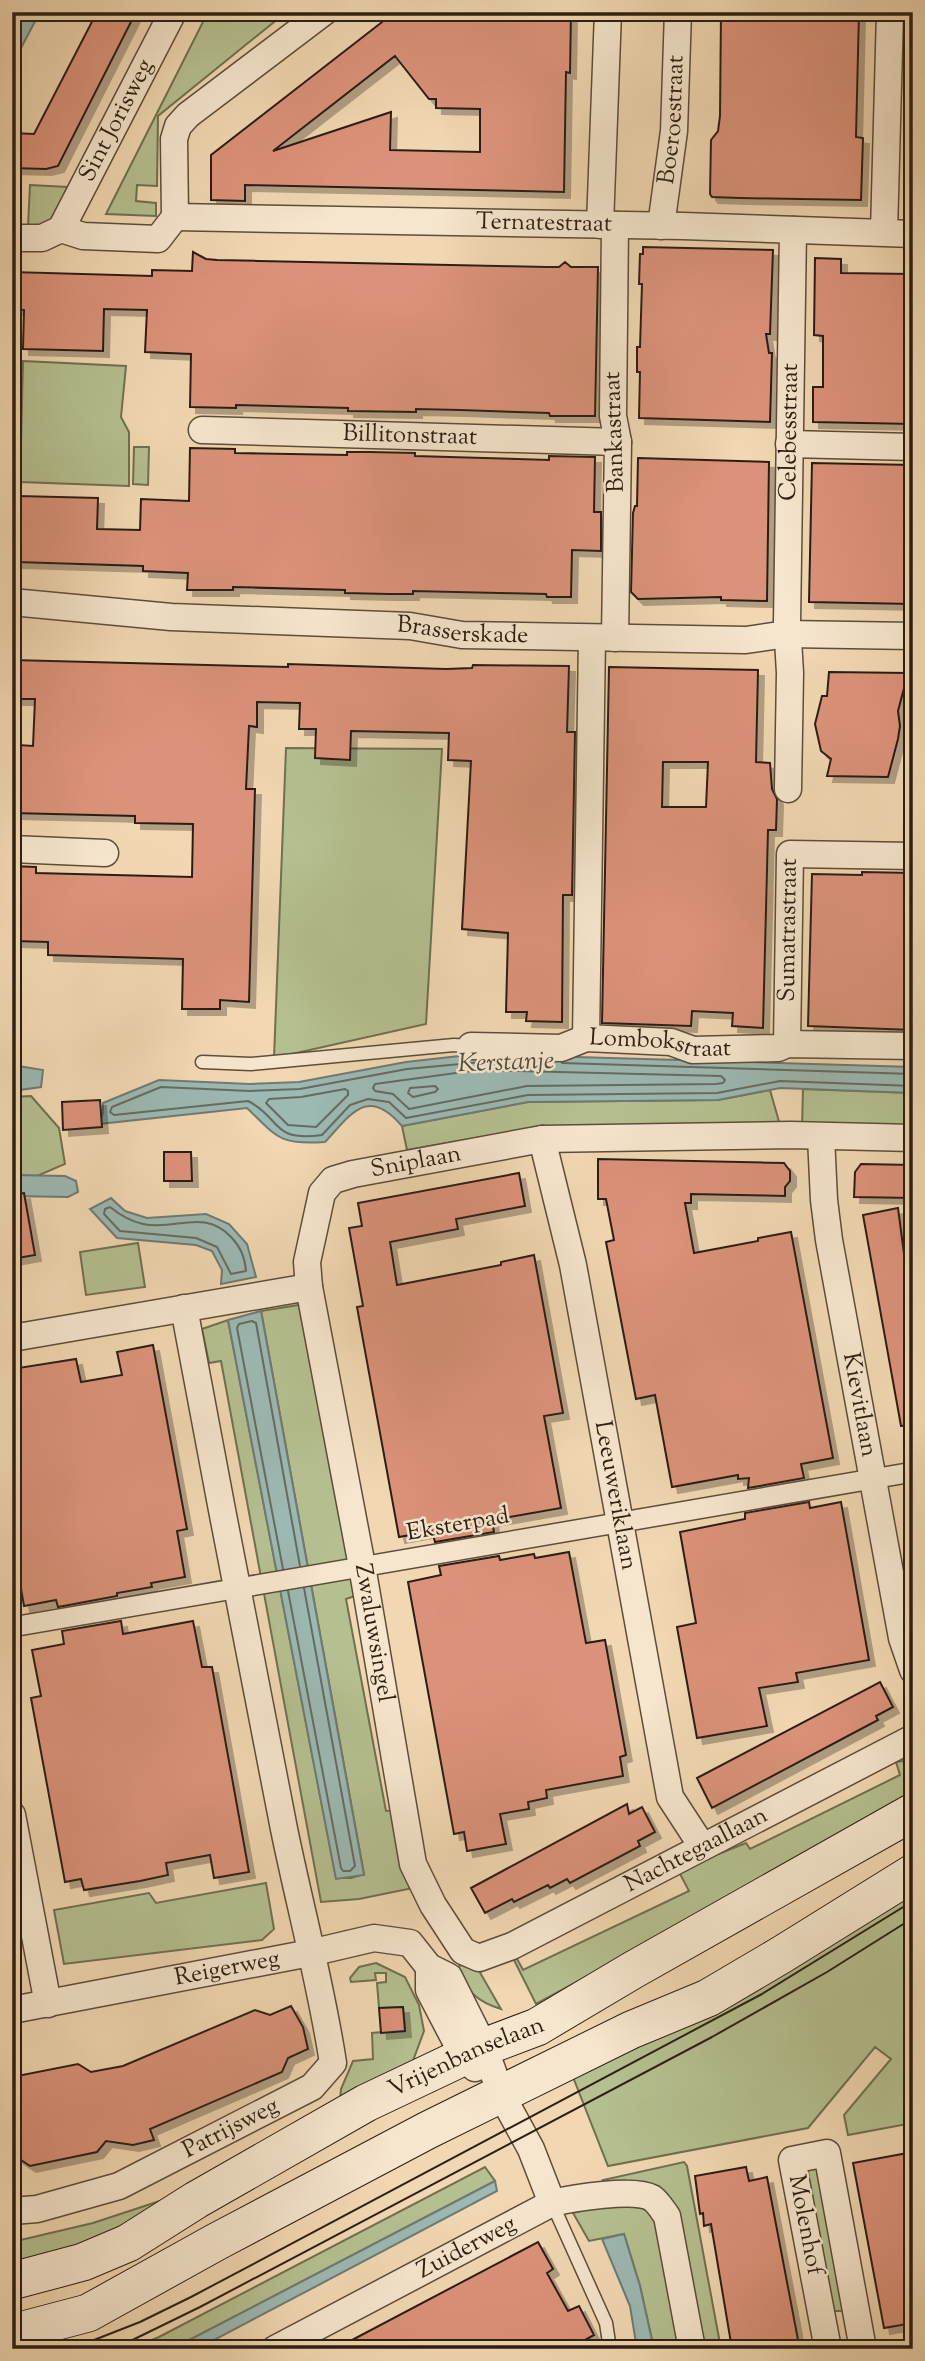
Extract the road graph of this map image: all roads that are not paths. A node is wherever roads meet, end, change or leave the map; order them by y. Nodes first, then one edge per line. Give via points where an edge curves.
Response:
1 (173, 12) edge
2 (324, 12) edge
3 (608, 12) edge
4 (678, 12) edge
5 (890, 12) edge
6 (175, 217) junction
7 (608, 225) junction
8 (661, 226) junction
9 (61, 229) junction
10 (793, 230) junction
11 (884, 232) junction
12 (913, 234) edge
13 (12, 237) edge
14 (202, 430) dead end
15 (618, 442) junction
16 (789, 444) junction
17 (913, 447) edge
18 (12, 602) edge
19 (787, 634) junction
20 (913, 636) edge
21 (603, 638) junction
22 (788, 789) dead end
23 (12, 849) edge
24 (105, 853) dead end
25 (913, 856) edge
26 (586, 1038) junction
27 (787, 1044) junction
28 (471, 1046) joint
29 (913, 1046) edge
30 (202, 1062) dead end
31 (821, 1137) junction
32 (913, 1138) edge
33 (542, 1139) junction
34 (309, 1287) junction
35 (184, 1308) junction
36 (12, 1338) edge
37 (913, 1472) edge
38 (874, 1479) junction
39 (619, 1521) junction
40 (362, 1566) junction
41 (236, 1588) junction
42 (12, 1627) edge
43 (913, 1670) edge
44 (913, 1738) edge
45 (913, 1812) edge
46 (12, 1815) edge
47 (702, 1846) junction
48 (913, 1872) edge
49 (19, 1890) edge
50 (310, 1953) junction
51 (479, 1958) joint
52 (48, 2004) junction
53 (12, 2010) edge
54 (474, 2052) junction
55 (501, 2094) junction
56 (552, 2203) junction
57 (12, 2211) edge
58 (12, 2281) edge
59 (12, 2333) edge
60 (861, 2336) edge
61 (826, 2339) edge
62 (275, 2349) edge
63 (610, 2349) edge
64 (692, 2349) edge

1 - 9 street, Sint Jorisweg
2 - 6 street via 178,125 174,139
3 - 7 street
4 - 8 street, Boeroestraat via 674,131
5 - 11 street
6 - 7 street, Ternatestraat
6 - 9 street via 158,239 83,236
7 - 8 street, Ternatestraat
7 - 15 street, Bankastraat via 612,416
8 - 10 street, Ternatestraat
9 - 13 street via 42,239
10 - 11 street, Ternatestraat
10 - 16 street, Celebesstraat
11 - 12 street, Ternatestraat
14 - 15 street, Billitonstraat
15 - 21 street, Bankastraat
16 - 17 street
16 - 19 street, Celebesstraat
18 - 21 street, Brasserskade via 171,617 410,626 462,635
19 - 20 street, Brasserskade
19 - 21 street, Brasserskade via 746,640
19 - 22 street
21 - 26 street, Bankastraat
23 - 24 street
25 - 27 street, Sumatrastraat via 790,854
26 - 27 street, Lombokstraat via 671,1042 693,1049 778,1048
26 - 28 street, Lombokstraat via 561,1048
27 - 29 street, Lombokstraat
28 - 30 lane, Lombokstraat via 251,1064
31 - 32 street, Sniplaan
31 - 33 street, Sniplaan
31 - 38 street, Kievitlaan via 829,1240
33 - 34 street, Sniplaan via 333,1180 322,1193 314,1228 307,1262
33 - 39 street, Leeuweriklaan via 573,1265
34 - 35 street
34 - 40 street, Zwaluwsingel
35 - 36 street
35 - 41 street
37 - 38 street, Eksterpad
38 - 39 street, Eksterpad
38 - 43 street, Kievitlaan via 902,1638
39 - 40 street, Eksterpad
39 - 47 street, Leeuweriklaan via 670,1797
40 - 41 street, Eksterpad
40 - 51 street, Zwaluwsingel via 413,1864 463,1951
41 - 42 street, Eksterpad
41 - 50 street
44 - 47 street, Nachtegaallaan
45 - 54 main road, Vrijenbanselaan via 537,2026
46 - 49 street
47 - 51 street, Nachtegaallaan via 512,1946
48 - 55 main road, Vrijenbanselaan via 708,1998
49 - 52 street
50 - 52 street, Reigerweg
50 - 54 street, Reigerweg via 374,1938 410,1943 429,1967 449,1978
50 - 57 street, Patrijsweg via 333,2063 312,2087 119,2186 37,2209
52 - 53 street, Reigerweg
54 - 55 street, Reigerweg
54 - 58 main road, Vrijenbanselaan via 366,2104 128,2243 83,2262
55 - 56 street
55 - 59 main road, Vrijenbanselaan via 88,2313
56 - 62 street, Zuiderweg
56 - 63 lane via 606,2323
56 - 64 street via 633,2193 653,2199 667,2216
60 - 61 street, Molenhof
60 - 61 street, Molenhof via 827,2153 792,2160

